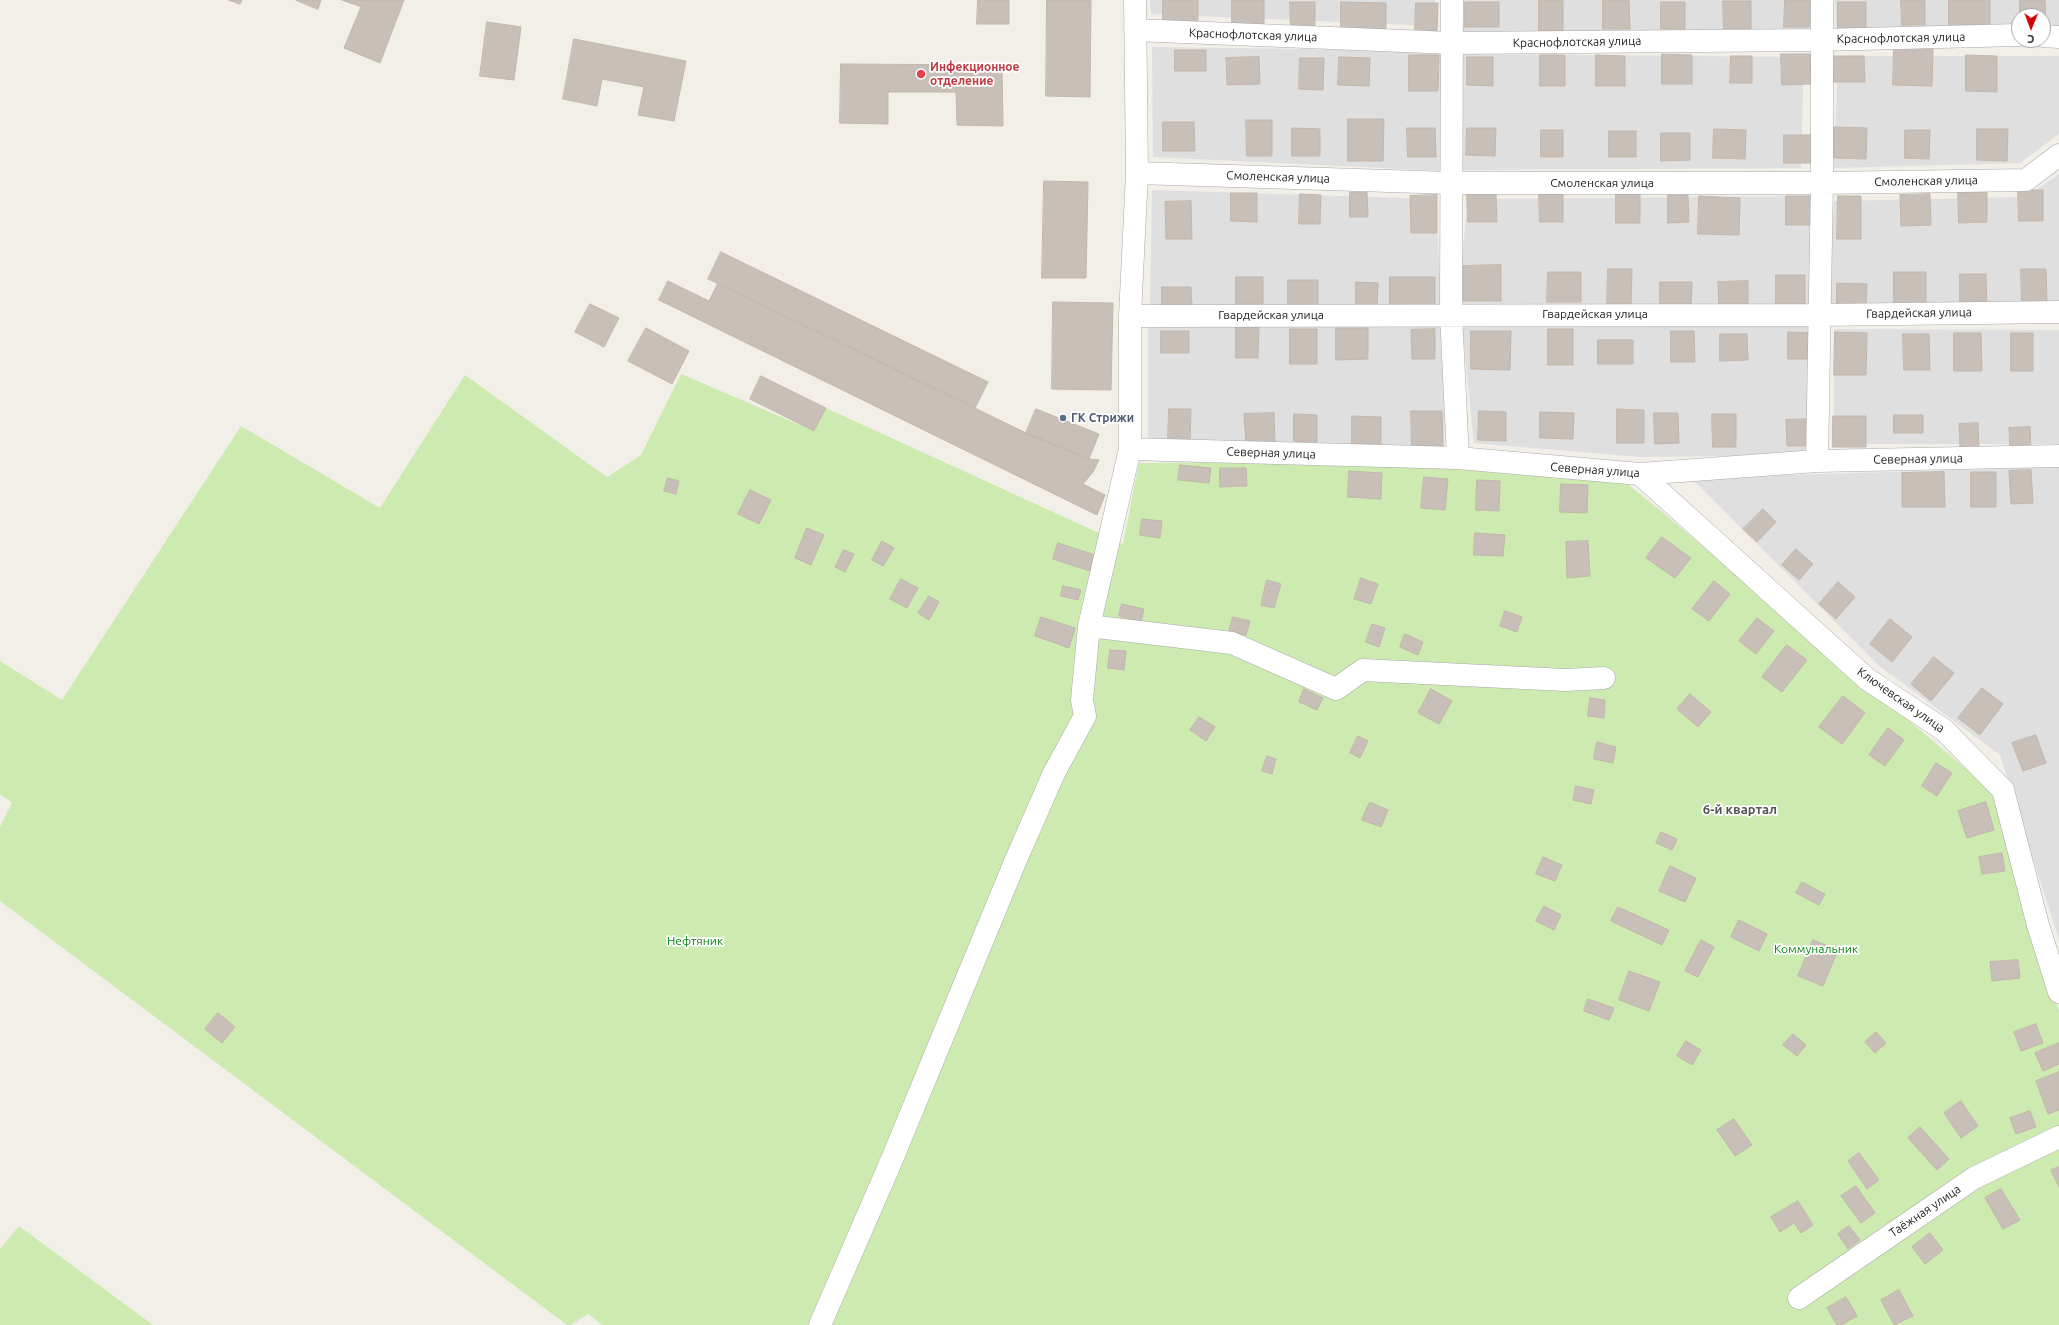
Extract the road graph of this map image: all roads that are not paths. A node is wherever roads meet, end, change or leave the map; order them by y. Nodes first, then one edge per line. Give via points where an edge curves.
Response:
1 (1135, 0) edge
2 (1452, 0) edge
3 (1822, 0) edge
4 (1136, 30) junction
5 (2011, 35) edge
6 (1821, 40) junction
7 (1452, 43) junction
8 (2059, 155) edge
9 (1137, 173) junction
10 (1452, 183) junction
11 (1822, 183) junction
12 (2059, 312) edge
13 (1451, 314) junction
14 (1820, 315) junction
15 (1130, 316) junction
16 (1130, 449) junction
17 (2059, 456) edge
18 (1458, 458) junction
19 (1817, 461) junction
20 (1640, 474) junction
21 (1089, 626) junction
22 (1604, 678) dead end
23 (2059, 992) edge
24 (2059, 1137) edge
25 (1799, 1298) dead end
26 (820, 1325) edge

1 - 4 street
2 - 7 street
3 - 6 street
4 - 7 street, Краснофлотская улица
4 - 9 street
5 - 6 street, Краснофлотская улица
6 - 7 street, Краснофлотская улица
6 - 11 street
7 - 10 street
8 - 11 street, Смоленская улица via 2026,180
9 - 10 street, Смоленская улица
9 - 15 street
10 - 11 street, Смоленская улица
10 - 13 street
11 - 14 street
12 - 14 street, Гвардейская улица
13 - 14 street, Гвардейская улица
13 - 15 street, Гвардейская улица
13 - 18 street
14 - 19 street
15 - 16 street
16 - 18 street, Северная улица
16 - 21 street
17 - 19 street, Северная улица
18 - 20 street, Северная улица
19 - 20 street, Северная улица
20 - 23 street, Ключевская улица via 1867,679 1944,730 2003,790 2038,925
21 - 22 street via 1232,643 1336,689 1363,670 1566,680
21 - 26 street via 1082,700 1085,716 1054,773 1015,862 890,1164
24 - 25 street, Таёжная улица via 1974,1178

